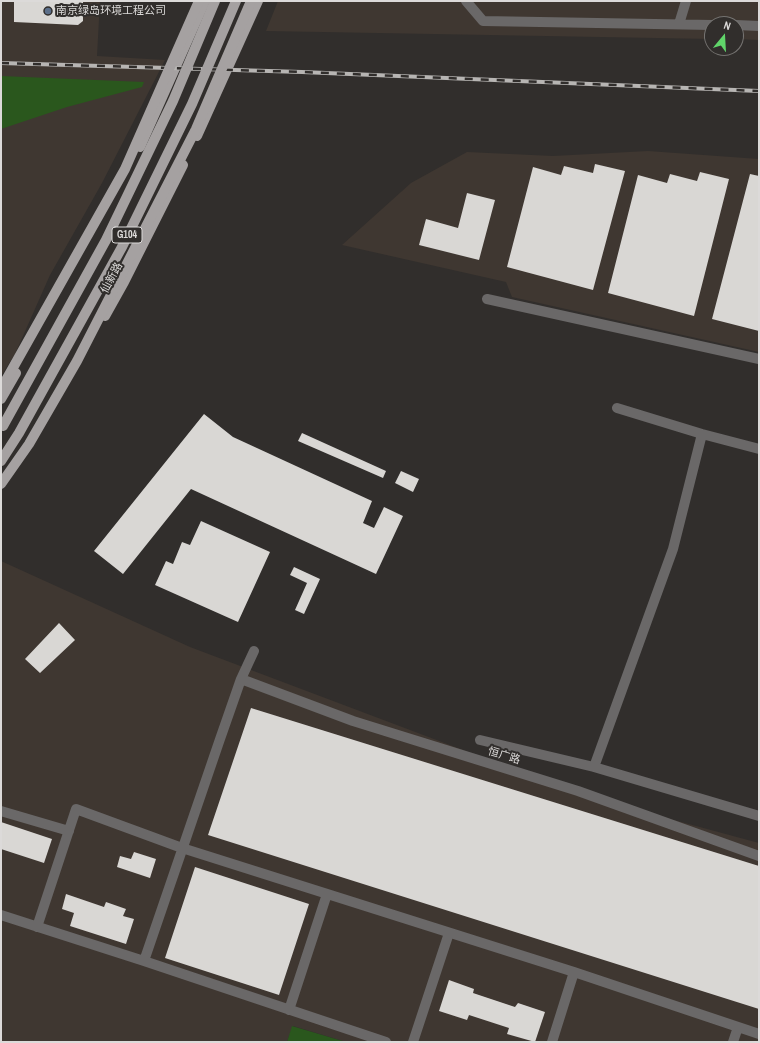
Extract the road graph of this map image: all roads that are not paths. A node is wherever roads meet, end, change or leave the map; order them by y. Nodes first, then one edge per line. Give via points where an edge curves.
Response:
1 (199, 1) edge
2 (205, 1) edge
3 (215, 1) edge
4 (236, 1) edge
5 (251, 1) edge
6 (258, 1) edge
7 (686, 1) edge
8 (470, 3) edge
9 (679, 24) junction
10 (704, 25) edge
11 (744, 25) edge
12 (759, 26) edge
13 (487, 299) dead end
14 (759, 359) edge
15 (1, 389) edge
16 (1, 399) edge
17 (617, 408) dead end
18 (1, 428) edge
19 (702, 434) junction
20 (759, 449) edge
21 (1, 461) edge
22 (1, 484) edge
23 (1, 491) edge
24 (254, 651) dead end
25 (241, 679) junction
26 (480, 740) dead end
27 (594, 767) junction
28 (1, 811) edge
29 (759, 816) edge
30 (69, 831) junction
31 (182, 848) junction
32 (759, 856) edge
33 (327, 894) junction
34 (1, 916) edge
35 (37, 927) junction
36 (449, 932) junction
37 (144, 961) junction
38 (574, 972) junction
39 (289, 1010) junction
40 (738, 1027) junction
41 (759, 1034) edge
42 (386, 1042) edge
43 (412, 1042) edge
44 (552, 1042) edge
45 (733, 1042) edge

1 - 15 main road, bridge via 124,169
2 - 16 main road via 125,177
3 - 18 main road, bridge via 173,101 106,240
4 - 21 main road, 仙新路 / G104, bridge via 192,104 122,247
5 - 22 main road, 仙新路, bridge via 196,129 77,361 29,444
6 - 23 main road, 仙新路 via 207,117 124,282 27,453
7 - 9 street
8 - 9 street via 483,21
9 - 10 street
11 - 12 street
13 - 14 street
17 - 19 street
19 - 20 street
19 - 27 street via 672,549
24 - 25 street
25 - 31 street
25 - 32 street, 恒广路 via 353,721 578,791
26 - 27 street
27 - 29 street
28 - 30 street
30 - 31 street via 76,809
30 - 35 street
31 - 33 street
31 - 37 street
33 - 36 street
33 - 39 street
34 - 35 street
35 - 37 street
36 - 38 street
36 - 43 street
37 - 39 street
38 - 40 street
38 - 44 street
39 - 42 street
40 - 41 street
40 - 45 street

